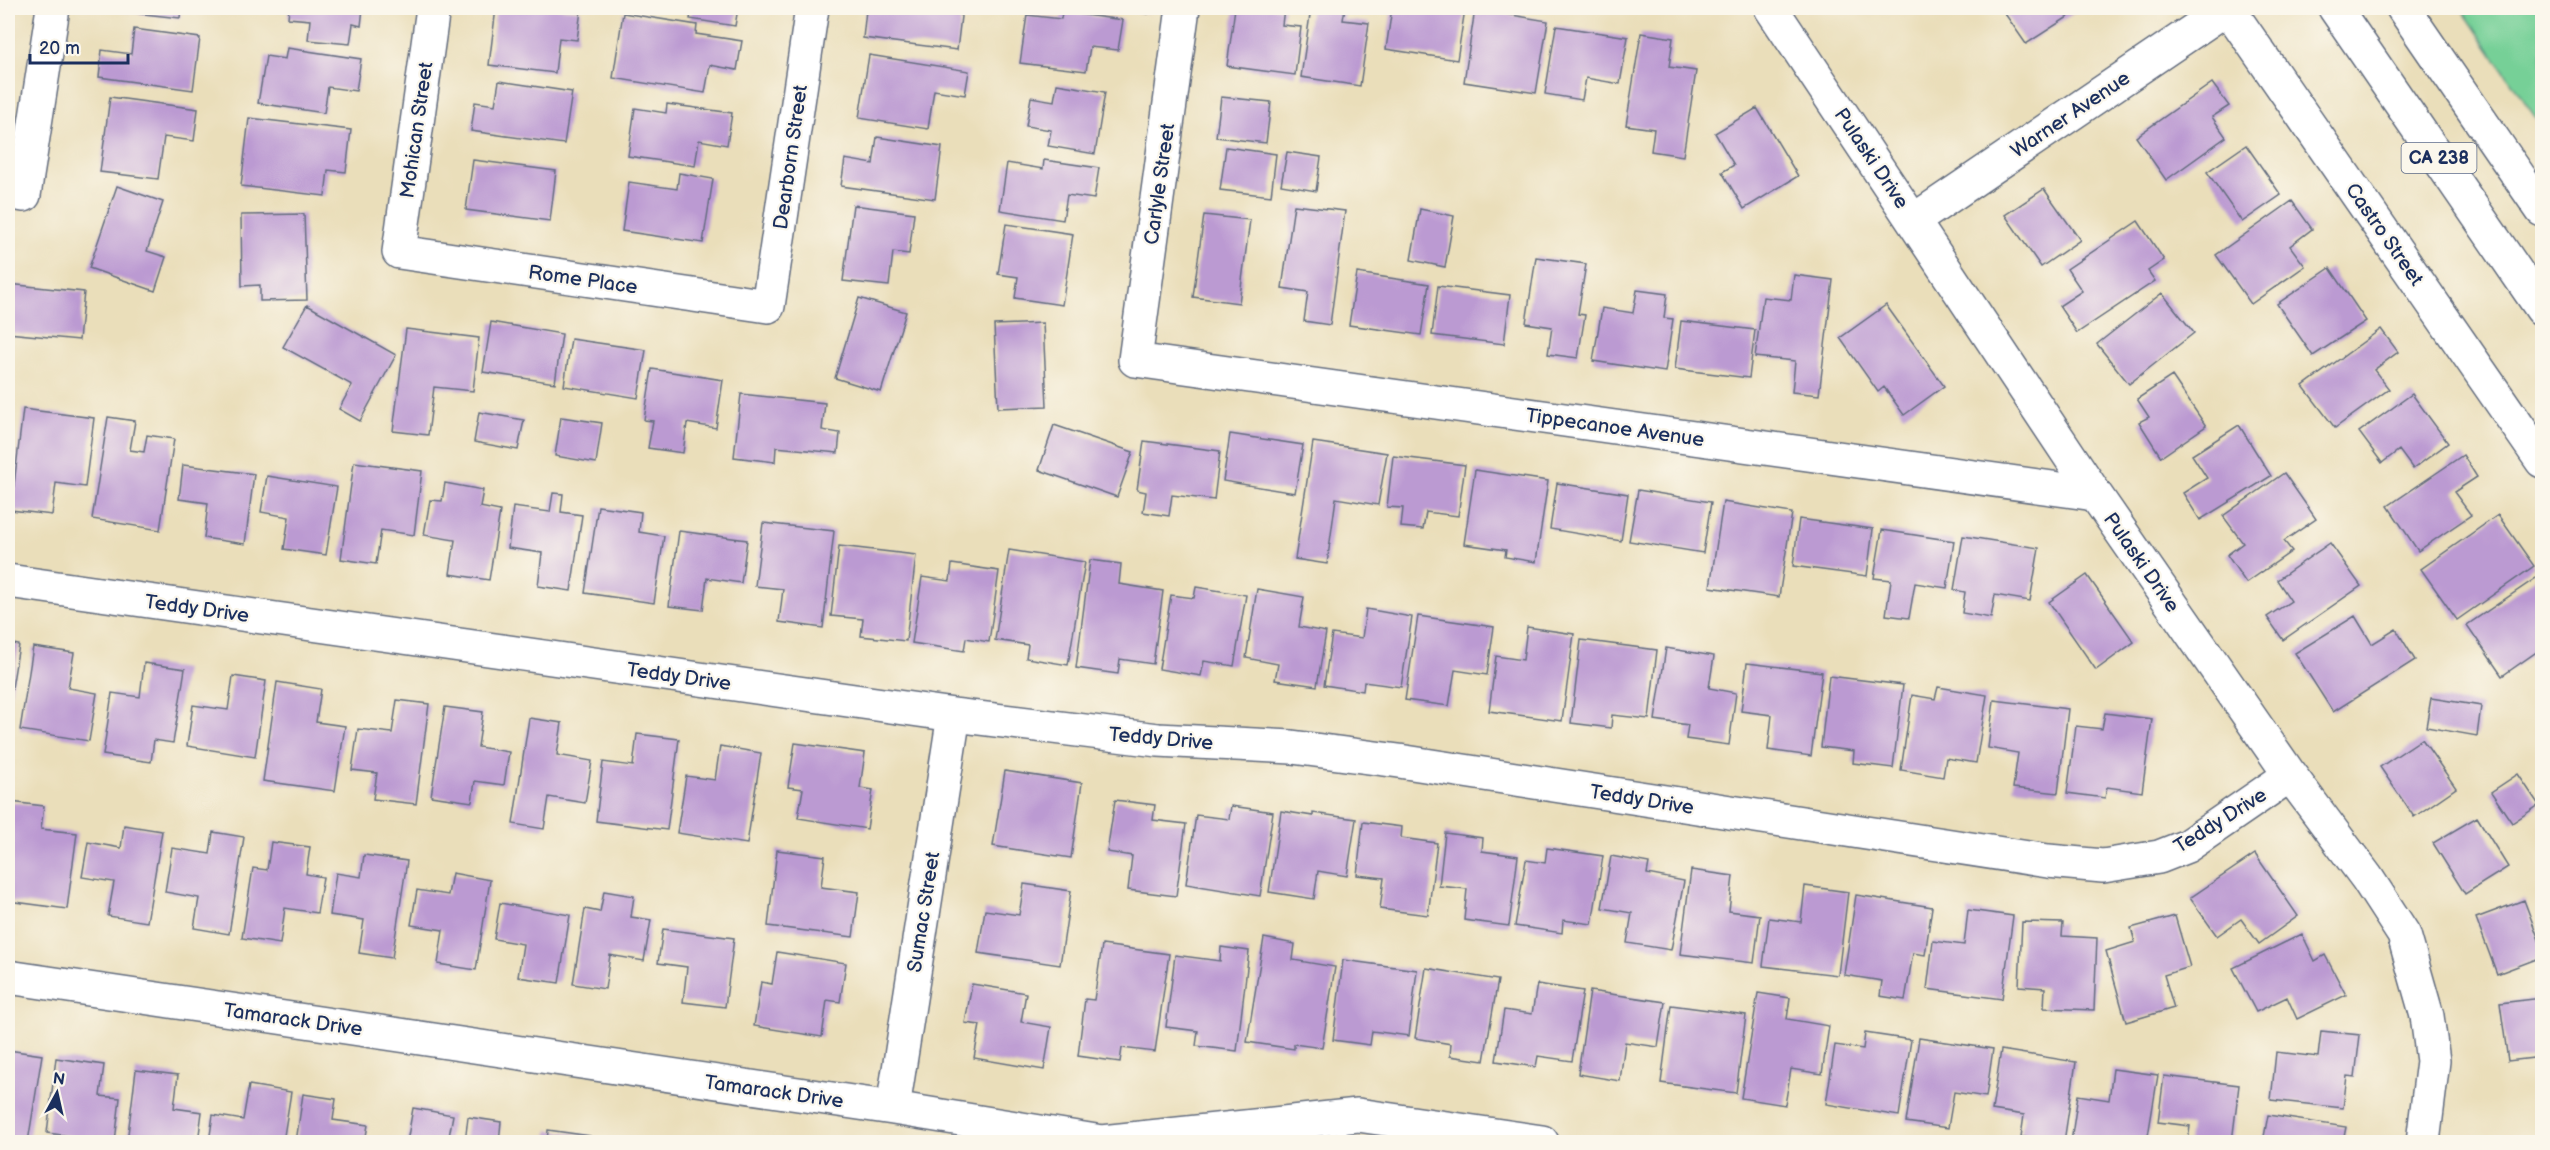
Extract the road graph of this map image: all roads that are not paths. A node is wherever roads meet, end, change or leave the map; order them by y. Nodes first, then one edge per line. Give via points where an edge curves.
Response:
1 (52, 8) edge
2 (433, 8) edge
3 (812, 8) edge
4 (1183, 8) edge
5 (1771, 8) edge
6 (2227, 8) edge
7 (2335, 8) edge
8 (2403, 8) edge
9 (16, 193) edge
10 (2542, 210) edge
11 (1913, 221) junction
12 (399, 252) joint
13 (768, 306) joint
14 (2542, 309) edge
15 (1135, 360) joint
16 (2542, 461) edge
17 (2095, 494) junction
18 (8, 581) edge
19 (954, 715) junction
20 (2290, 775) junction
21 (8, 977) edge
22 (893, 1108) junction
23 (1140, 1140) edge
24 (1542, 1143) edge
25 (2423, 1143) edge

1 - 9 street
2 - 12 street, Mohican Street
3 - 13 street, Dearborn Street
4 - 15 street, Carlyle Street
5 - 11 street, Pulaski Drive
6 - 11 street, Warner Avenue
6 - 16 street, Castro Street
7 - 14 street, CA 238
8 - 10 street, CA 238
11 - 17 street, Pulaski Drive
12 - 13 street, Rome Place
15 - 17 street, Tippecanoe Avenue
17 - 20 street, Pulaski Drive
18 - 19 street, Teddy Drive
19 - 20 street, Teddy Drive via 1158,740 1292,747 2048,861 2103,866 2159,857 2187,846
19 - 22 street, Sumac Street
20 - 25 street, Pulaski Drive via 2404,935 2427,1016 2433,1061
21 - 22 street, Tamarack Drive
22 - 23 street, Tamarack Drive via 1101,1142
23 - 24 street, Tamarack Drive via 1358,1115

